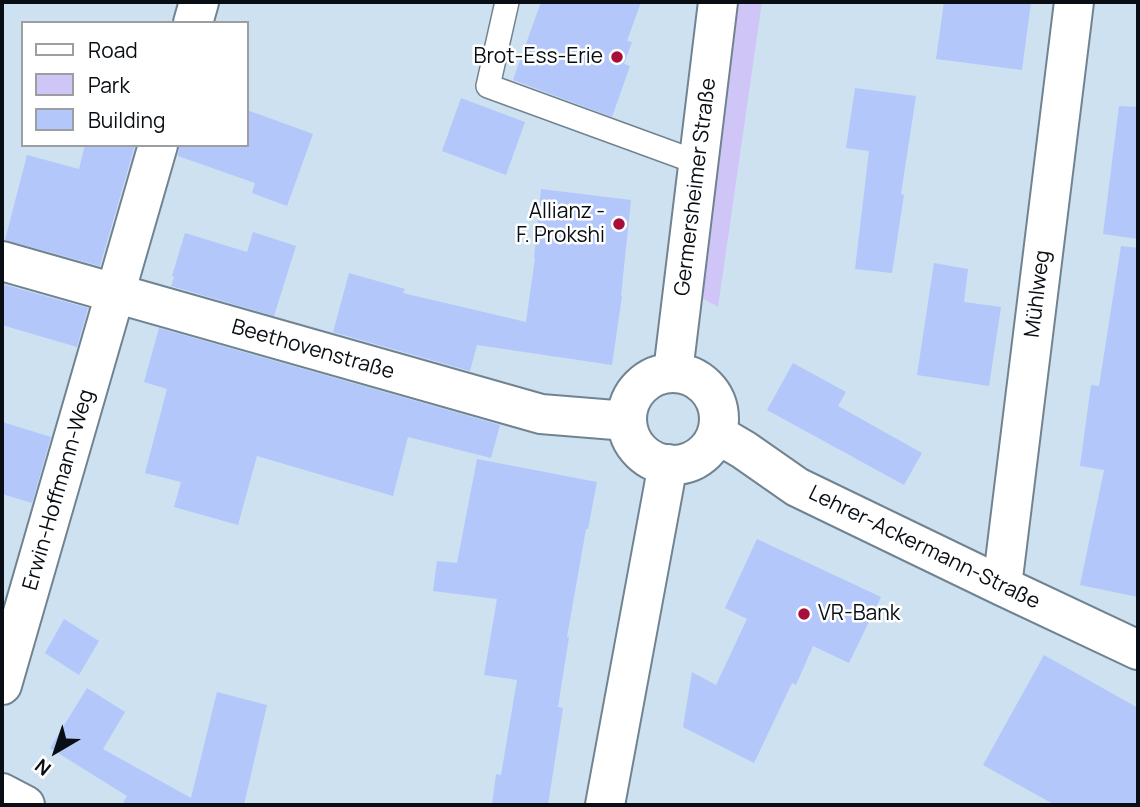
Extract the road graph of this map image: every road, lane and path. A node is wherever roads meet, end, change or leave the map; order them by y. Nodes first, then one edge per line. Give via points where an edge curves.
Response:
1 (199, 2) edge
2 (507, 2) edge
3 (718, 2) edge
4 (1074, 2) edge
5 (194, 21) edge
6 (157, 147) edge
7 (698, 163) junction
8 (2, 261) edge
9 (116, 294) junction
10 (673, 372) junction
11 (627, 421) junction
12 (717, 434) junction
13 (668, 464) junction
14 (1002, 586) junction
15 (1138, 650) edge
16 (2, 685) edge
17 (2, 793) edge
18 (25, 805) edge
19 (605, 805) edge

1 - 5 street
2 - 7 lane via 488,86
3 - 7 street, Germersheimer Straße
4 - 14 street, Mühlweg
6 - 9 street, Erwin-Hoffmann-Weg
7 - 10 street, Germersheimer Straße
8 - 9 street, Beethovenstraße
9 - 11 street, Beethovenstraße via 541,414
9 - 16 street, Erwin-Hoffmann-Weg
10 - 11 street via 645,382 635,393
10 - 12 street via 689,375 712,395 718,407
11 - 13 street via 635,445 655,461
12 - 13 street via 698,457
12 - 14 street, Lehrer-Ackermann-Straße via 797,487
13 - 19 street
14 - 15 street, Lehrer-Ackermann-Straße
17 - 18 street

